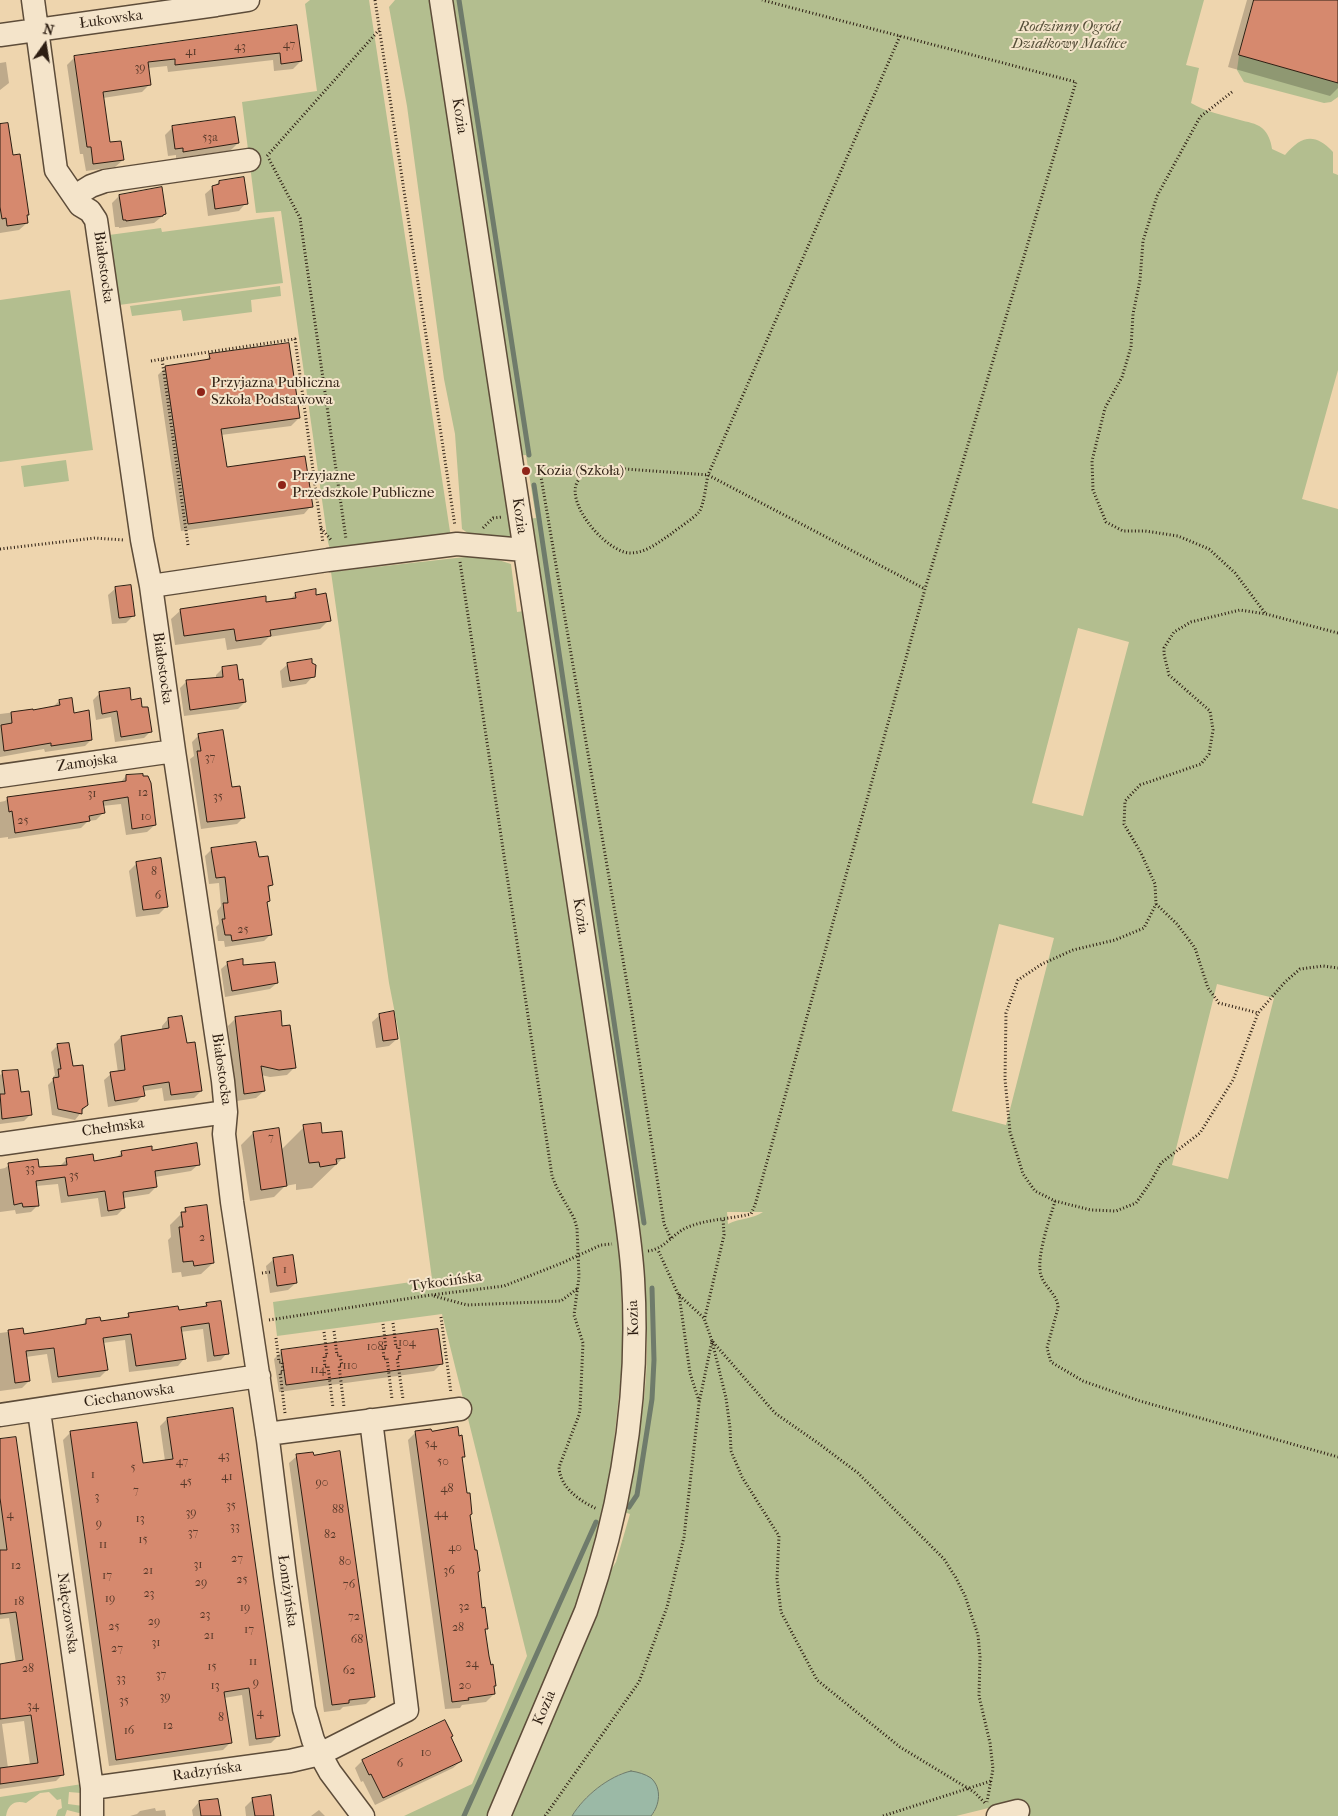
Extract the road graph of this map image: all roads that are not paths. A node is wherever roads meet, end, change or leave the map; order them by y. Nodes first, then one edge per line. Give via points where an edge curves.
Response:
1 (33, 0) edge
2 (248, 0) edge
3 (441, 0) edge
4 (216, 2) edge
5 (36, 30) junction
6 (0, 35) edge
7 (258, 158) road end
8 (75, 196) junction
9 (524, 550) junction
10 (151, 586) junction
11 (174, 751) junction
12 (0, 776) edge
13 (226, 1112) junction
14 (0, 1144) edge
15 (255, 1350) joint
16 (259, 1376) junction
17 (457, 1409) road end
18 (39, 1410) junction
19 (0, 1415) edge
20 (371, 1420) junction
21 (267, 1434) junction
22 (320, 1754) junction
23 (92, 1788) junction
24 (92, 1816) edge
25 (363, 1816) edge
26 (498, 1816) edge

1 - 5 street, Białostocka
2 - 4 street, Łukowska
3 - 9 street, Kozia
4 - 5 street, Łukowska
5 - 6 street, Łukowska
5 - 8 street, Białostocka via 56,170
7 - 8 street via 106,180
8 - 10 street, Białostocka via 96,220
9 - 10 street via 463,544
9 - 26 street, Kozia via 630,1248 635,1346 632,1405 622,1478 598,1576
10 - 11 street, Białostocka
11 - 12 street, Zamojska
11 - 13 street, Białostocka
13 - 14 street, Chełmska
13 - 15 street, Białostocka via 224,1134 232,1202
15 - 16 street, Łomżyńska
16 - 18 street, Ciechanowska
16 - 21 street, Łomżyńska
17 - 20 street
18 - 19 street, Ciechanowska
18 - 23 street, Nałęczowska
20 - 21 street
20 - 22 street, Radzyńska via 407,1710
21 - 22 street, Łomżyńska via 300,1690 308,1726
22 - 23 street, Radzyńska
22 - 25 street, Łomżyńska
23 - 24 street, Nałęczowska

